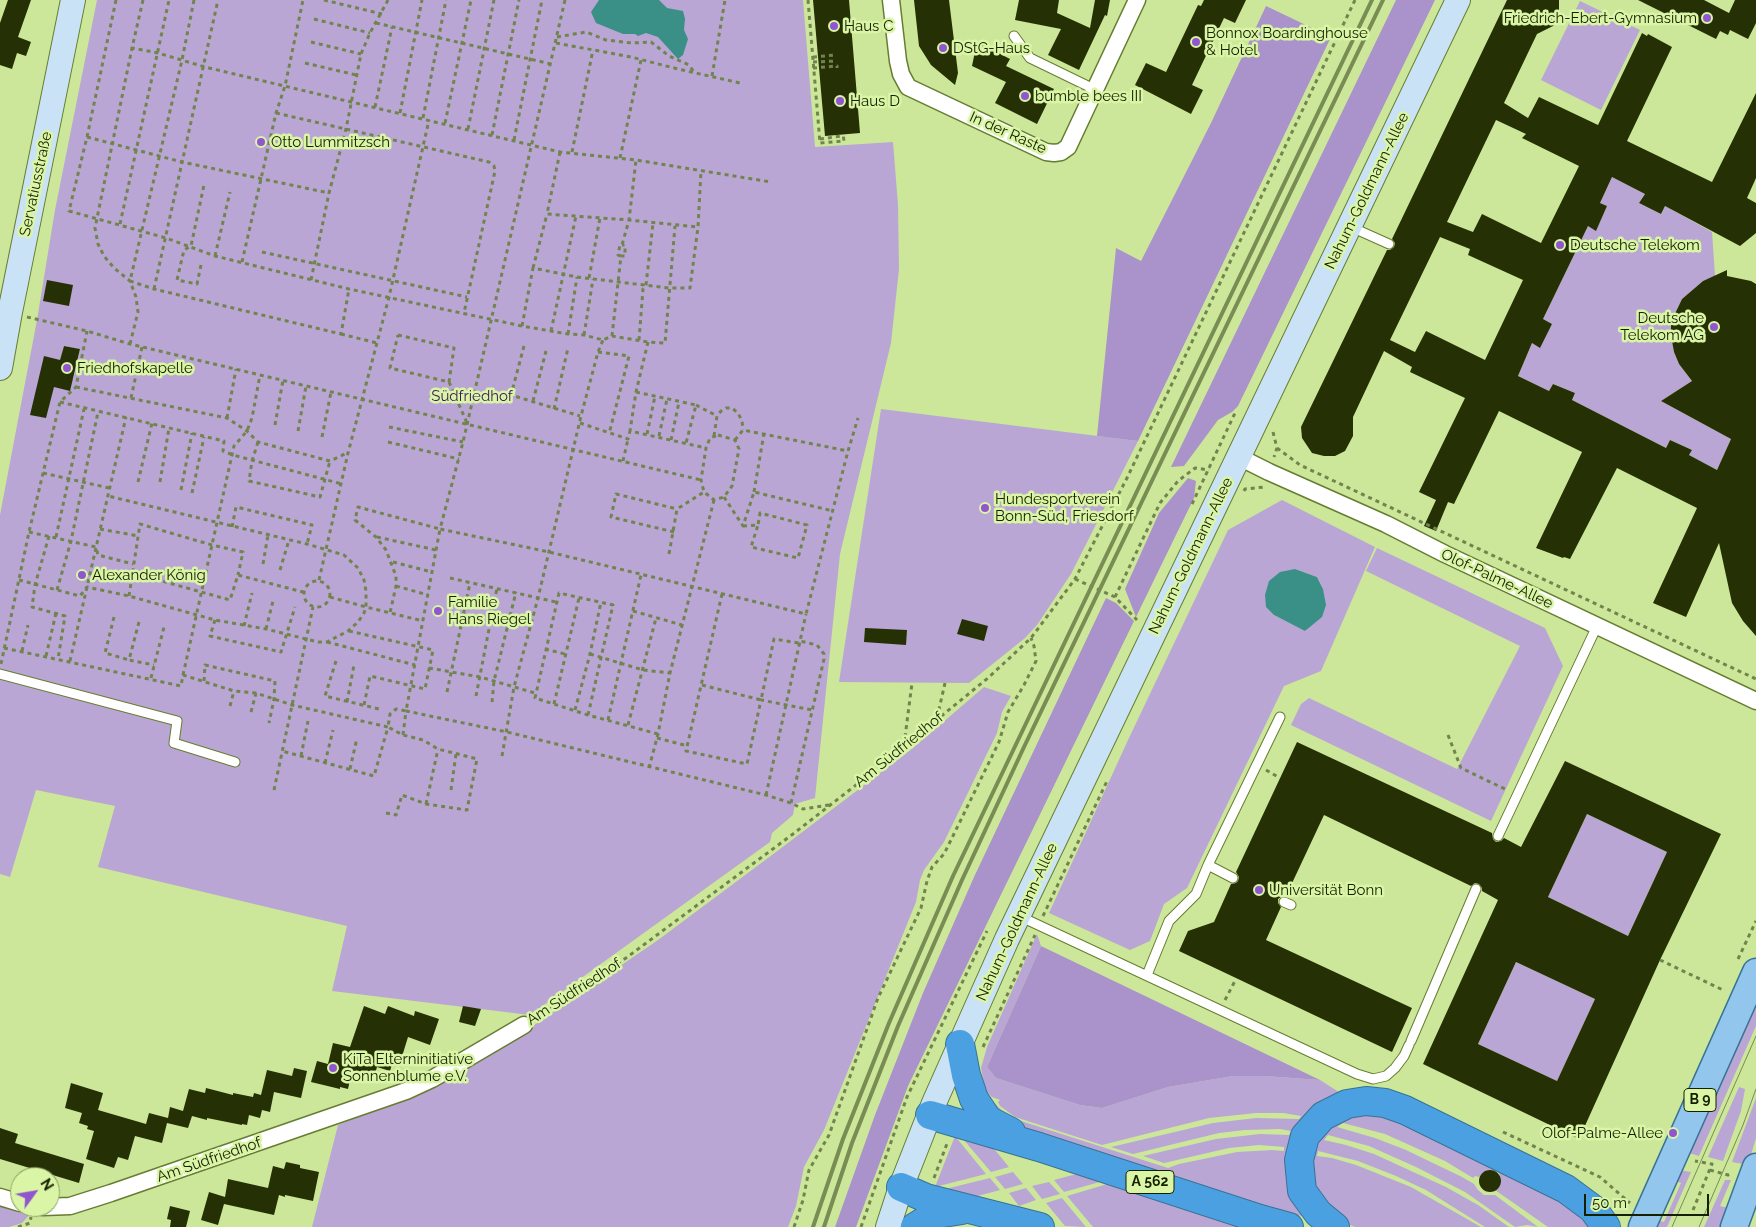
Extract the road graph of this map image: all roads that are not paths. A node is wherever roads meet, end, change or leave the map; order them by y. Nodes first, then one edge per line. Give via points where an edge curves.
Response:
1 (73, 0) edge
2 (891, 0) edge
3 (1137, 0) edge
4 (1458, 0) edge
5 (1014, 36) dead end
6 (1096, 90) junction
7 (1350, 227) junction
8 (1389, 244) dead end
9 (6, 314) edge
10 (0, 368) edge
11 (1239, 457) junction
12 (1597, 626) junction
13 (0, 674) edge
14 (1756, 701) edge
15 (1280, 717) dead end
16 (235, 762) dead end
17 (1498, 836) dead end
18 (1208, 865) junction
19 (1234, 878) dead end
20 (1476, 889) dead end
21 (1029, 920) junction
22 (1756, 972) edge
23 (1147, 975) junction
24 (524, 1025) road end
25 (971, 1048) junction
26 (930, 1115) junction
27 (1039, 1147) junction
28 (1756, 1167) edge
29 (901, 1187) junction
30 (60, 1208) edge
31 (971, 1210) junction
32 (888, 1227) edge
33 (915, 1227) edge
34 (1040, 1227) edge
35 (1289, 1227) edge
36 (1334, 1227) edge
37 (1606, 1227) edge
38 (1642, 1227) edge
39 (1734, 1227) edge

1 - 9 main road, Servatiusstraße
2 - 6 street, In der Raste via 898,61 908,86 1046,152 1054,154 1068,147
3 - 6 street, In der Raste
4 - 7 main road, Nahum-Goldmann-Allee
5 - 6 lane via 1030,58
7 - 8 lane
7 - 11 main road, Nahum-Goldmann-Allee
9 - 10 main road, Servatiusstraße
11 - 12 street, Olof-Palme-Allee
11 - 21 main road, Nahum-Goldmann-Allee
12 - 14 street, Olof-Palme-Allee
12 - 17 lane
13 - 16 lane via 177,721 174,743
15 - 18 lane
18 - 19 lane
18 - 23 lane via 1196,894 1169,921
20 - 23 lane via 1404,1056 1386,1076 1373,1079 1357,1074
21 - 23 lane
21 - 25 main road, Nahum-Goldmann-Allee
22 - 38 main road, B 9
24 - 30 street, Am Südfriedhof via 406,1091 111,1194
25 - 26 main road, Nahum-Goldmann-Allee
25 - 27 highway via 966,1075 974,1099 988,1120
26 - 27 highway, A 562
26 - 29 main road, Nahum-Goldmann-Allee
27 - 35 highway, A 562
28 - 39 main road
29 - 31 highway via 926,1198
29 - 32 main road, Nahum-Goldmann-Allee
31 - 33 highway via 936,1214
31 - 34 highway
36 - 37 highway via 1318,1213 1302,1191 1299,1160 1305,1136 1323,1116 1347,1104 1366,1101 1385,1103 1418,1116 1566,1189 1593,1209

